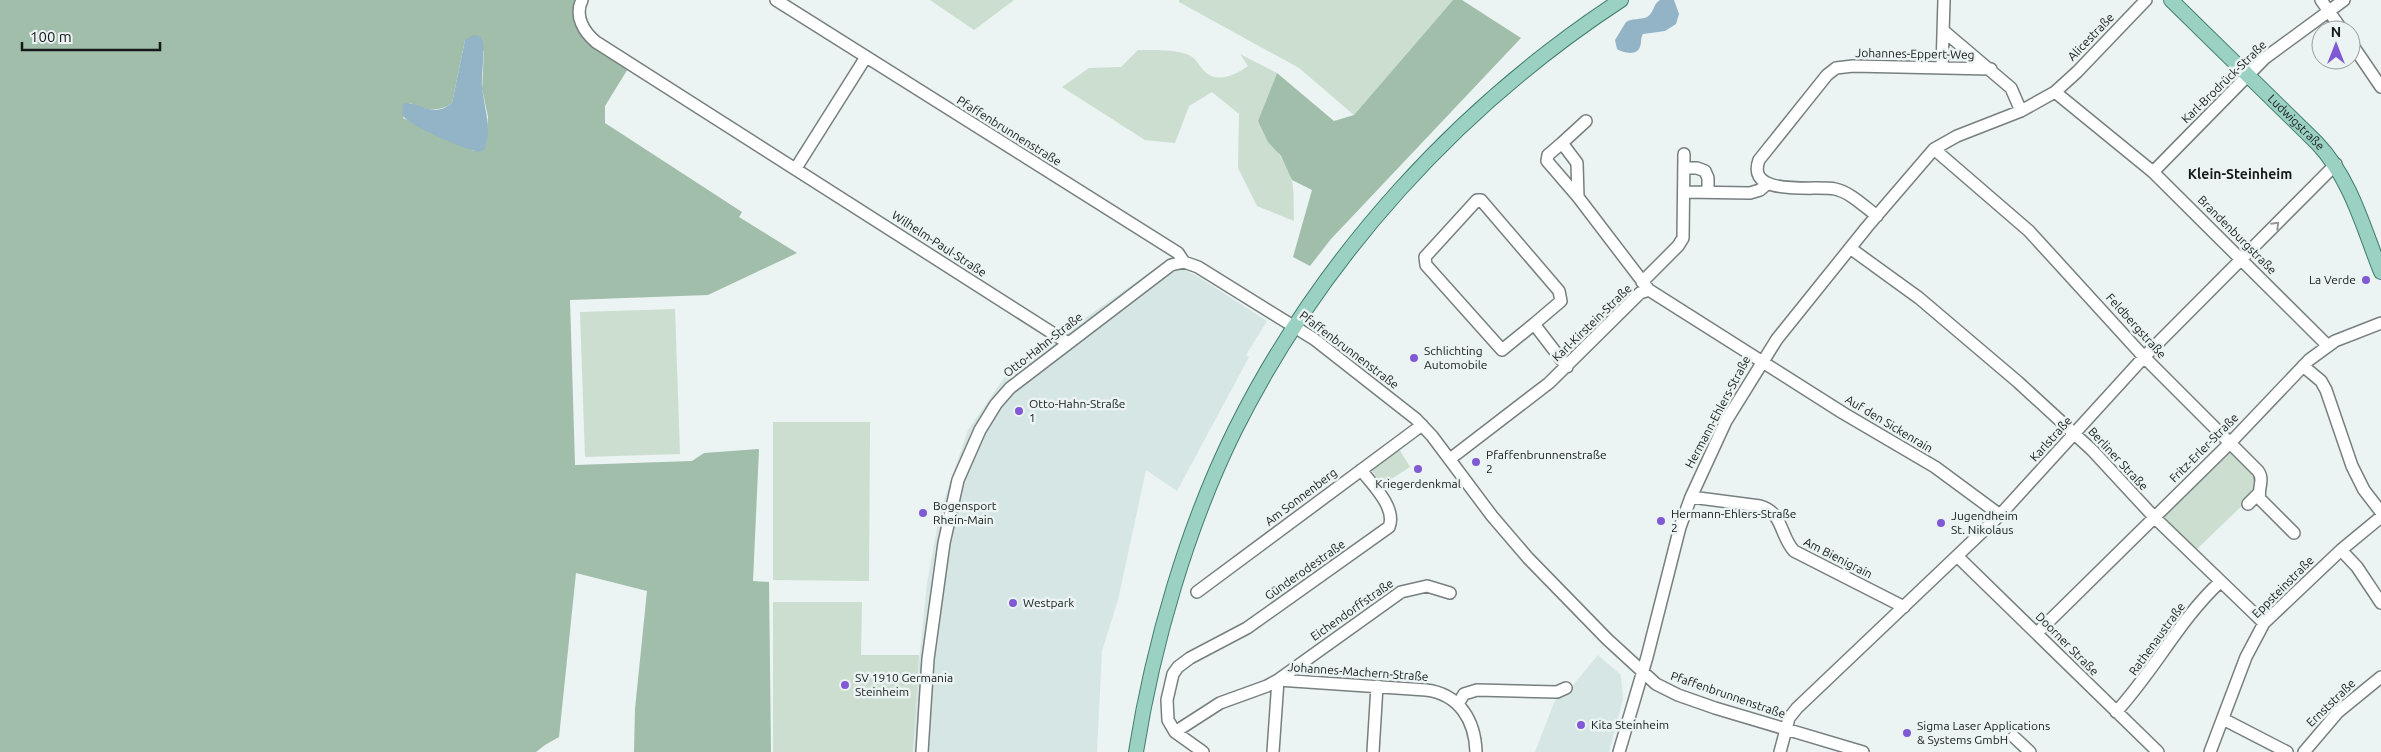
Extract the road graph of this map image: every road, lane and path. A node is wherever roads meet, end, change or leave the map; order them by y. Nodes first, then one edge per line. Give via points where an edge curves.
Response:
1 (582, 0) edge
2 (776, 0) edge
3 (1621, 0) edge
4 (1944, 0) edge
5 (2146, 0) edge
6 (2171, 0) edge
7 (2321, 0) edge
8 (2344, 0) edge
9 (2329, 11) junction
10 (2335, 20) edge
11 (1944, 32) junction
12 (866, 57) junction
13 (2361, 58) edge
14 (1942, 68) junction
15 (1990, 70) junction
16 (2247, 76) junction
17 (2381, 87) edge
18 (2054, 92) junction
19 (2021, 111) junction
20 (1586, 121) dead end
21 (1562, 143) junction
22 (1934, 150) junction
23 (1684, 154) dead end
24 (2336, 164) junction
25 (796, 168) junction
26 (1684, 168) junction
27 (2153, 172) junction
28 (1767, 184) junction
29 (1684, 192) junction
30 (1708, 192) junction
31 (1578, 197) junction
32 (1877, 216) junction
33 (1850, 248) junction
34 (2378, 255) edge
35 (2241, 259) junction
36 (1184, 262) junction
37 (2381, 272) edge
38 (1645, 286) junction
39 (2381, 323) edge
40 (1534, 324) junction
41 (1295, 326) junction
42 (1068, 343) junction
43 (2326, 345) junction
44 (2144, 357) junction
45 (1762, 360) junction
46 (2303, 366) junction
47 (1567, 367) junction
48 (1422, 425) junction
49 (2074, 433) junction
50 (2230, 443) junction
51 (1450, 459) junction
52 (1361, 470) junction
53 (2259, 493) junction
54 (1691, 497) junction
55 (2248, 504) dead end
56 (2381, 512) edge
57 (2000, 515) junction
58 (2154, 517) junction
59 (2381, 517) edge
60 (2294, 533) dead end
61 (2341, 550) junction
62 (1957, 556) junction
63 (2220, 582) junction
64 (1197, 592) dead end
65 (1450, 593) dead end
66 (2381, 602) edge
67 (1904, 606) junction
68 (2264, 623) junction
69 (2037, 633) junction
70 (1642, 673) junction
71 (2381, 677) edge
72 (1278, 680) junction
73 (1376, 686) junction
74 (1566, 688) dead end
75 (1458, 704) junction
76 (2116, 712) junction
77 (2223, 719) junction
78 (1785, 729) junction
79 (1176, 732) junction
80 (2014, 737) dead end
81 (2025, 751) edge
82 (922, 752) edge
83 (1136, 752) edge
84 (1203, 752) edge
85 (1273, 752) edge
86 (1373, 752) edge
87 (1476, 752) edge
88 (1619, 752) edge
89 (1780, 752) edge
90 (1863, 752) edge
91 (2158, 752) edge
92 (2210, 752) edge
93 (2288, 752) edge
94 (2304, 752) edge

1 - 25 street, Wilhelm-Paul-Straße via 579,9 583,26 596,42
2 - 12 street, Pfaffenbrunnenstraße
3 - 41 main road via 1529,65 1434,151 1388,203
4 - 11 street
5 - 18 street, Alicestraße via 2068,82
6 - 16 main road, Ludwigstraße
7 - 9 street
8 - 9 street, Karl-Brodrück-Straße
9 - 10 street
9 - 16 street, Karl-Brodrück-Straße via 2268,56
11 - 14 street
11 - 15 street
12 - 25 street
12 - 36 street, Pfaffenbrunnenstraße via 1178,253
13 - 17 street
14 - 15 street, Johannes-Eppert-Weg
14 - 28 street, Johannes-Eppert-Weg via 1836,68 1762,156 1757,170
15 - 19 street via 2011,88
16 - 24 main road, Ludwigstraße
16 - 27 street, Karl-Brodrück-Straße
18 - 19 street, Hermann-Ehlers-Straße
18 - 27 street, Brandenburgstraße
19 - 22 street, Hermann-Ehlers-Straße via 1964,132
20 - 21 street
21 - 31 street via 1577,163
21 - 31 street via 1547,160
22 - 32 street, Hermann-Ehlers-Straße
22 - 44 street, Feldbergstraße via 2029,231
23 - 26 street
24 - 34 main road, Ludwigstraße
35 -> 24 street, Karlstraße
25 - 42 street, Wilhelm-Paul-Straße
26 - 29 street
26 - 30 street via 1704,171 1708,178
27 - 35 street, Brandenburgstraße
28 - 30 street via 1755,192
28 - 32 street via 1840,190
29 - 30 street
29 - 38 street via 1681,242
31 - 38 street
32 - 33 street, Hermann-Ehlers-Straße
33 - 45 street, Hermann-Ehlers-Straße
33 - 49 street, Berliner Straße via 1966,336
34 - 37 main road, Ludwigstraße
35 - 43 street, Brandenburgstraße
35 - 44 street, Karlstraße
36 - 41 street, Pfaffenbrunnenstraße via 1198,267
36 - 42 street, Otto-Hahn-Straße via 1171,265
38 - 45 street, Karl-Kirstein-Straße
38 - 47 street, Karl-Kirstein-Straße
39 - 43 street, Fritz-Erler-Straße
40 - 40 street via 1502,350 1426,265 1425,257 1477,200 1481,200 1559,291 1561,300
40 - 47 street
41 - 48 street, Pfaffenbrunnenstraße
41 - 83 main road via 1236,429 1203,506 1159,643
42 - 82 street, Otto-Hahn-Straße via 1010,388 996,404 968,453 958,480 938,583 928,659
43 - 46 street, Fritz-Erler-Straße
44 - 49 street, Karlstraße
44 - 50 street, Feldbergstraße
45 - 54 street, Hermann-Ehlers-Straße via 1726,421
45 - 57 street, Auf den Sickenrain via 1934,467
46 - 50 street, Fritz-Erler-Straße
46 - 56 street via 2321,380 2352,466 2364,490
47 - 51 street, Karl-Kirstein-Straße
48 - 51 street, Pfaffenbrunnenstraße
48 - 52 street, Am Sonnenberg
49 - 57 street, Karlstraße
49 - 58 street, Berliner Straße
50 - 53 street, Feldbergstraße via 2260,474
50 - 58 street, Fritz-Erler-Straße
51 - 70 street, Pfaffenbrunnenstraße via 1528,558
52 - 64 street, Am Sonnenberg
52 - 79 street, Günderodestraße via 1390,510 1389,527 1247,628 1178,667 1173,674 1166,709 1170,726
53 - 55 street
53 - 60 street, Feldbergstraße via 2261,500
54 - 67 street, Am Bienigrain via 1770,509 1794,551
54 - 70 street, Hermann-Ehlers-Straße via 1664,584
57 - 62 street, Karlstraße
58 - 63 street, Berliner Straße
58 - 69 street, Fritz-Erler-Straße
59 - 61 street, Eppsteinstraße
61 - 66 street
61 - 68 street, Eppsteinstraße
62 - 67 street, Karlstraße
62 - 69 street, Doorner Straße
63 - 68 street, Berliner Straße
63 - 76 street, Rathenaustraße via 2206,595 2140,685
65 - 72 street, Eichendorffstraße via 1427,586 1401,592
67 - 78 street, Karlstraße via 1797,708
68 - 77 street, Eppsteinstraße via 2246,657
69 - 76 street, Doorner Straße
70 - 78 street, Pfaffenbrunnenstraße via 1678,695
70 - 88 street, Hermann-Ehlers-Straße
71 - 94 street, Ernststraße via 2338,712
72 - 73 street, Johannes-Machern-Straße
72 - 79 street, Johannes-Machern-Straße via 1220,703
72 - 85 street
73 - 75 street, Johannes-Machern-Straße via 1435,691
73 - 86 street
74 - 75 street via 1557,692 1477,690 1464,694
75 - 87 street, Johannes-Machern-Straße via 1473,727
76 - 91 street, Doorner Straße
77 - 92 street, Eppsteinstraße
77 - 93 street
78 - 89 street
78 - 90 street, Pfaffenbrunnenstraße
79 - 84 street
80 - 81 street

